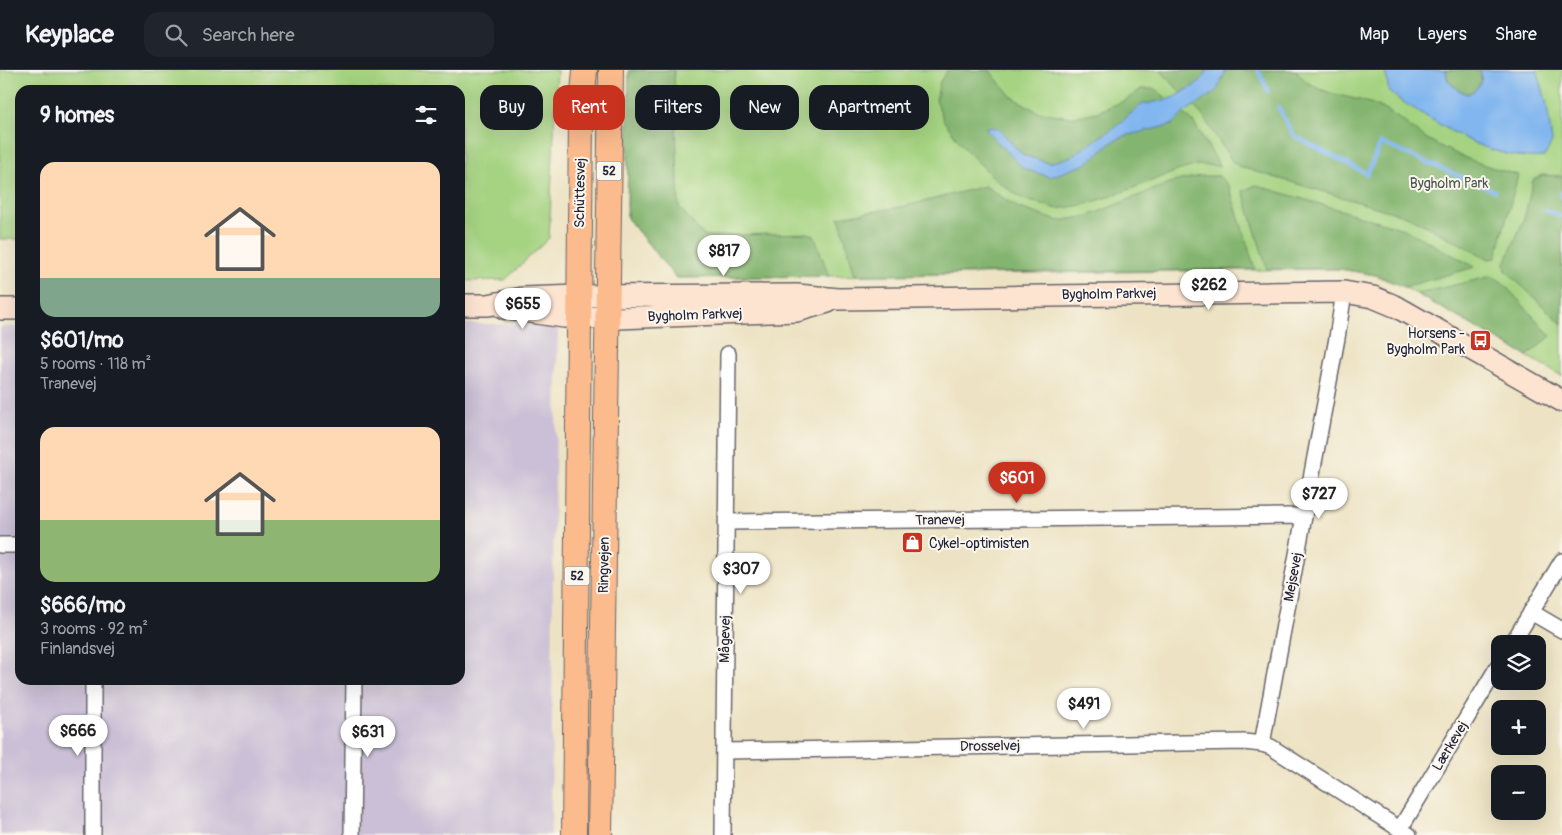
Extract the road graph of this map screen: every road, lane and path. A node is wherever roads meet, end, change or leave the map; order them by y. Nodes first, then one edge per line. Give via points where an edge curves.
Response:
1 (585, 70) edge
2 (611, 70) edge
3 (1344, 292) junction
4 (465, 305) edge
5 (579, 306) junction
6 (608, 307) junction
7 (0, 309) edge
8 (15, 309) edge
9 (728, 354) dead end
10 (1562, 401) edge
11 (1304, 517) junction
12 (727, 522) junction
13 (0, 545) edge
14 (15, 545) edge
15 (1562, 561) edge
16 (1531, 612) junction
17 (1562, 630) edge
18 (1517, 635) edge
19 (1491, 679) edge
20 (93, 685) edge
21 (354, 685) edge
22 (1262, 744) junction
23 (724, 751) junction
24 (1404, 832) edge
25 (92, 835) edge
26 (352, 835) edge
27 (574, 835) edge
28 (600, 835) edge
29 (723, 835) edge

1 - 5 main road, Schüttesvej / 52 via 581,119
2 - 6 main road, Schüttesvej / 52
3 - 6 street, Bygholm Parkvej via 838,298 797,311
3 - 10 street, Bygholm Parkvej via 1373,297 1397,307
3 - 11 street, Mejsevej
4 - 5 street, Bygholm Parkvej via 488,305 564,317
5 - 6 street, Bygholm Parkvej
5 - 27 main road, Ringvejen / 52
6 - 28 main road, Ringvejen / 52
7 - 8 street
9 - 12 street, Mågevej
11 - 12 street, Tranevej
11 - 22 street, Mejsevej
12 - 23 street, Mågevej
13 - 14 street
15 - 16 street
16 - 17 street
16 - 18 street
19 - 24 street, Lærkevej
20 - 25 street
21 - 26 street
22 - 23 street, Drosselvej
22 - 24 street, Drosselvej
23 - 29 street, Mågevej

